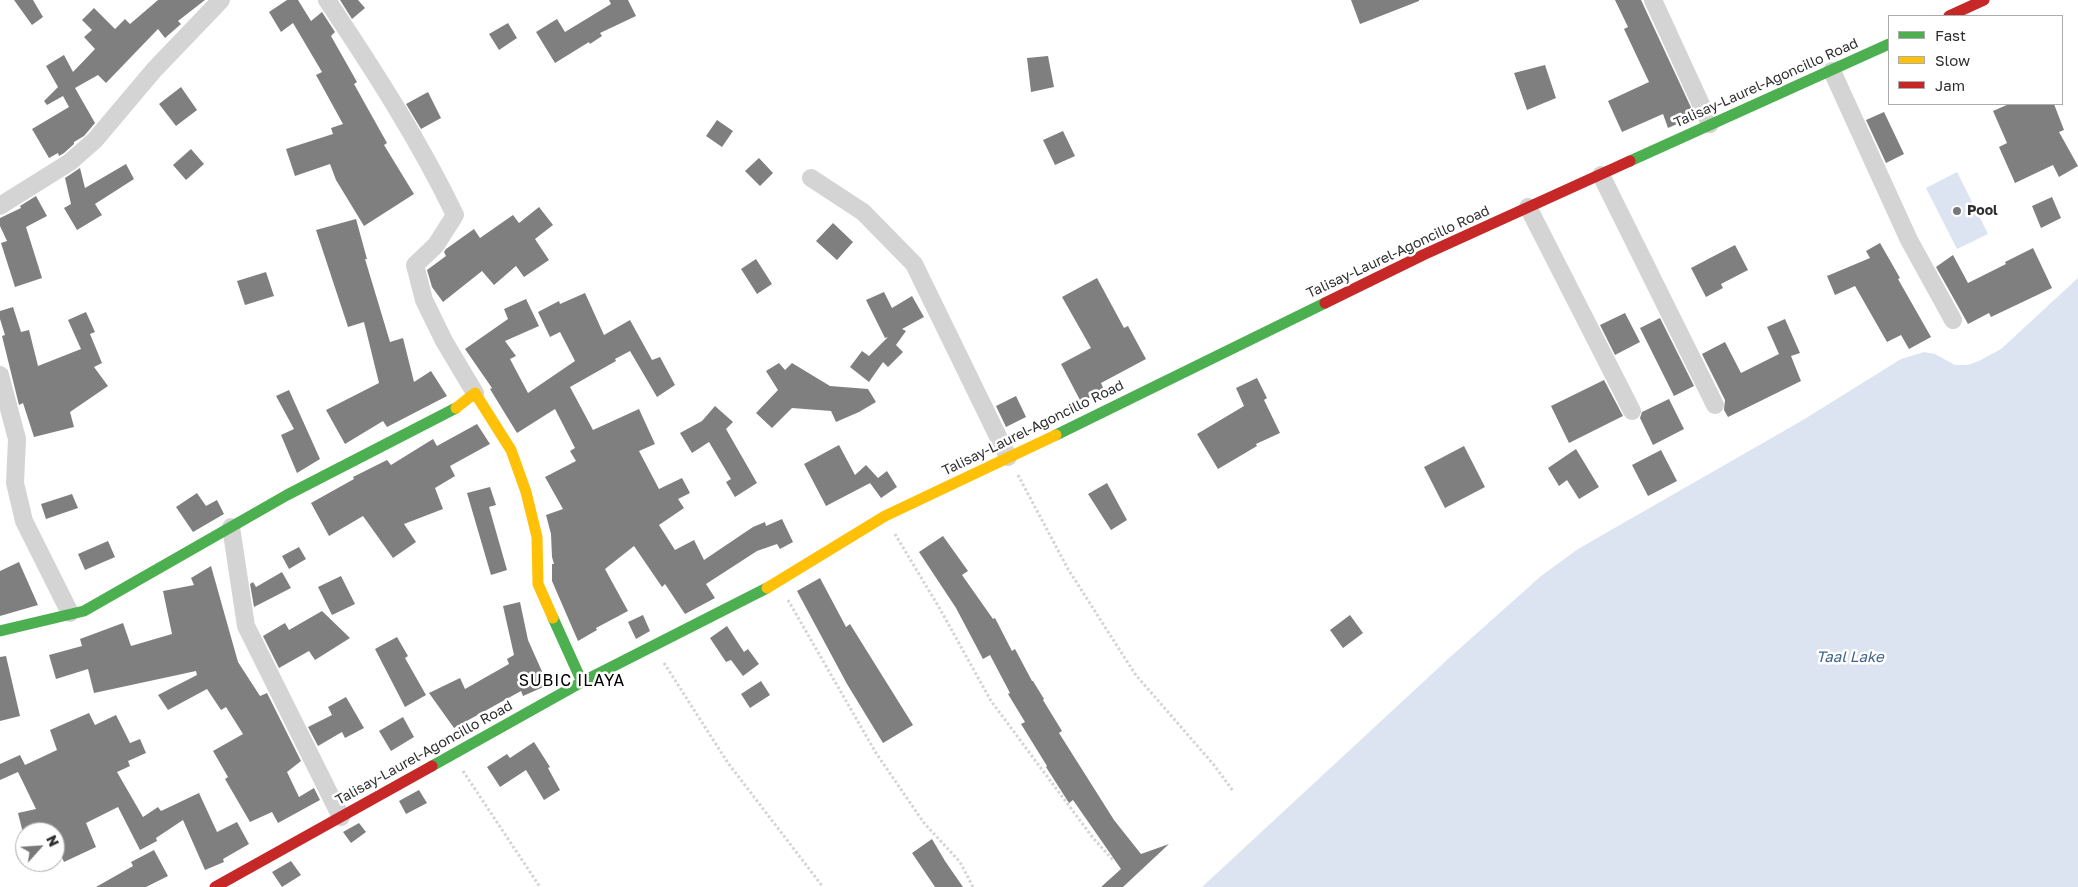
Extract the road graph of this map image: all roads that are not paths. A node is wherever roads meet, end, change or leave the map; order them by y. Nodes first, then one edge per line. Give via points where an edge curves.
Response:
1 (221, 0) edge
2 (327, 0) edge
3 (1653, 0) edge
4 (1984, 0) edge
5 (1951, 15) edge
6 (1888, 44) edge
7 (1832, 71) junction
8 (1710, 124) junction
9 (1601, 175) junction
10 (811, 178) dead end
11 (0, 206) edge
12 (1528, 207) junction
13 (1953, 320) dead end
14 (0, 375) edge
15 (474, 393) junction
16 (1715, 405) dead end
17 (1632, 412) dead end
18 (1008, 457) junction
19 (231, 527) junction
20 (70, 613) junction
21 (0, 631) edge
22 (582, 682) junction
23 (341, 817) junction
24 (214, 887) edge

1 - 11 street via 154,70 95,140 70,162
2 - 15 street via 400,115 455,215 436,245 415,265 424,300
3 - 8 street
4 - 5 main road
6 - 7 main road, Talisay-Laurel-Agoncillo Road
7 - 8 main road, Talisay-Laurel-Agoncillo Road
7 - 13 street via 1909,240
8 - 9 main road, Talisay-Laurel-Agoncillo Road
9 - 12 main road, Talisay-Laurel-Agoncillo Road
9 - 16 street
10 - 18 street via 863,212 914,264
12 - 17 street
12 - 18 main road, Talisay-Laurel-Agoncillo Road
14 - 20 street via 17,439 15,484 24,521
15 - 19 main road via 458,407
15 - 22 main road via 511,450 537,538 538,584
18 - 22 main road, Talisay-Laurel-Agoncillo Road via 885,516 778,582
19 - 20 main road via 84,611
19 - 23 street via 246,626
20 - 21 main road
22 - 23 main road, Talisay-Laurel-Agoncillo Road
23 - 24 main road, Talisay-Laurel-Agoncillo Road

